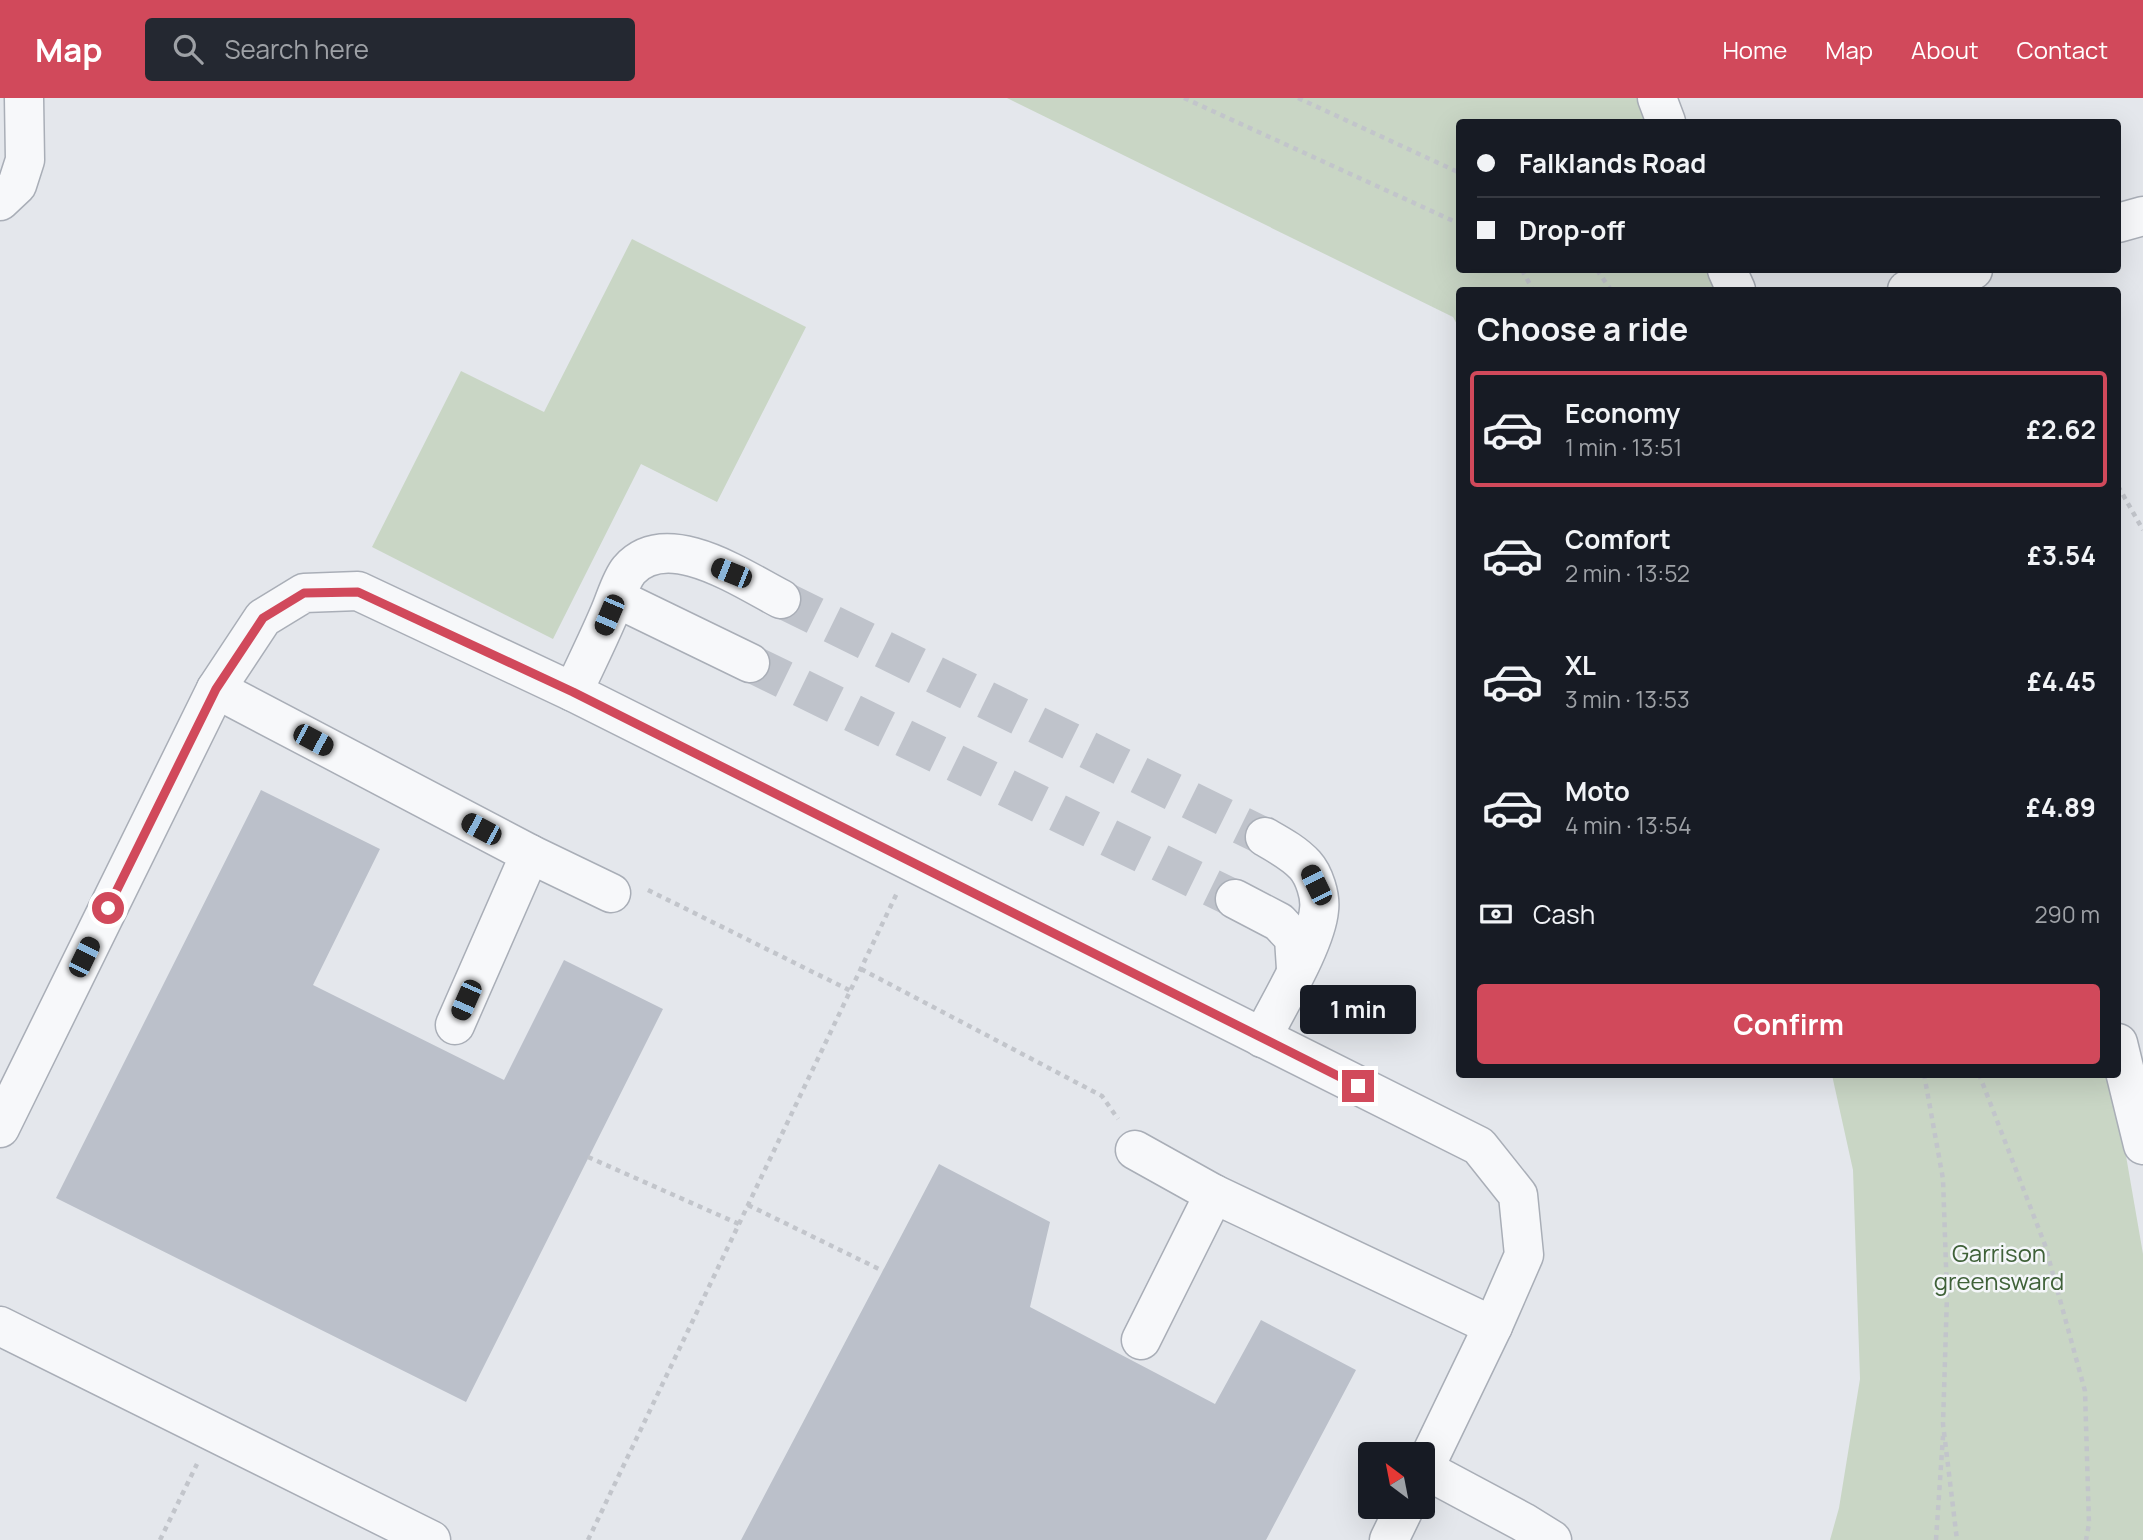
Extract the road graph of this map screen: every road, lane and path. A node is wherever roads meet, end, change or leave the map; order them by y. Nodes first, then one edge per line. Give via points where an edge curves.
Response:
1 (24, 98) edge
2 (1184, 98) edge
3 (1297, 98) edge
4 (1657, 98) edge
5 (1665, 119) edge
6 (1456, 171) edge
7 (0, 201) edge
8 (2143, 216) edge
9 (1456, 222) edge
10 (2121, 222) edge
11 (1963, 273) edge
12 (1917, 287) edge
13 (2121, 491) edge
14 (2143, 530) edge
15 (616, 598) junction
16 (780, 599) tunnel mouth
17 (750, 663) tunnel mouth
18 (216, 689) junction
19 (573, 692) junction
20 (1265, 837) tunnel mouth
21 (530, 854) junction
22 (912, 862) junction
23 (611, 892) joint
24 (1235, 899) tunnel mouth
25 (861, 969) junction
26 (1296, 969) junction
27 (851, 991) junction
28 (455, 1025) dead end
29 (1262, 1038) junction
30 (2121, 1055) edge
31 (1925, 1078) edge
32 (1981, 1078) edge
33 (0, 1128) edge
34 (2143, 1145) edge
35 (1135, 1150) joint
36 (588, 1157) dead end
37 (1214, 1194) junction
38 (748, 1205) junction
39 (739, 1224) junction
40 (883, 1271) dead end
41 (0, 1326) edge
42 (1493, 1326) junction
43 (1141, 1340) dead end
44 (1944, 1424) junction
45 (213, 1432) junction
46 (1435, 1445) edge
47 (1435, 1479) edge
48 (1399, 1519) edge
49 (1502, 1527) edge
50 (160, 1540) edge
51 (431, 1540) edge
52 (588, 1540) edge
53 (1389, 1540) edge
54 (1552, 1540) edge
55 (1936, 1540) edge
56 (1956, 1540) edge
57 (2086, 1540) edge

1 - 7 street via 25,160 17,185
2 - 9 path
3 - 6 path
4 - 5 street
8 - 10 street
11 - 12 street
13 - 14 path
15 - 16 street via 628,571 646,556 666,552 688,555
15 - 17 street
15 - 19 street
18 - 19 street via 263,618 304,593 358,592
18 - 21 street
18 - 33 street
19 - 22 street
20 - 26 street via 1307,867 1316,885 1320,908 1316,925
21 - 23 street
21 - 28 street
22 - 25 path
22 - 29 street
23 - 27 path via 621,877
24 - 26 street via 1279,922 1294,938
25 - 27 path
25 - 35 path via 1102,1097 1124,1125 1142,1135
26 - 29 street
27 - 38 path
29 - 42 street via 1479,1146 1518,1195 1524,1255
30 - 34 street
31 - 44 path via 1943,1179 1947,1296
32 - 57 path via 2045,1245 2085,1391
35 - 37 street
36 - 39 path
37 - 42 street
37 - 43 street
38 - 39 path
38 - 40 path
39 - 52 path
41 - 45 street
42 - 46 street
44 - 55 path
44 - 56 path
45 - 50 path
45 - 51 street
47 - 49 street
48 - 53 street
49 - 54 street

